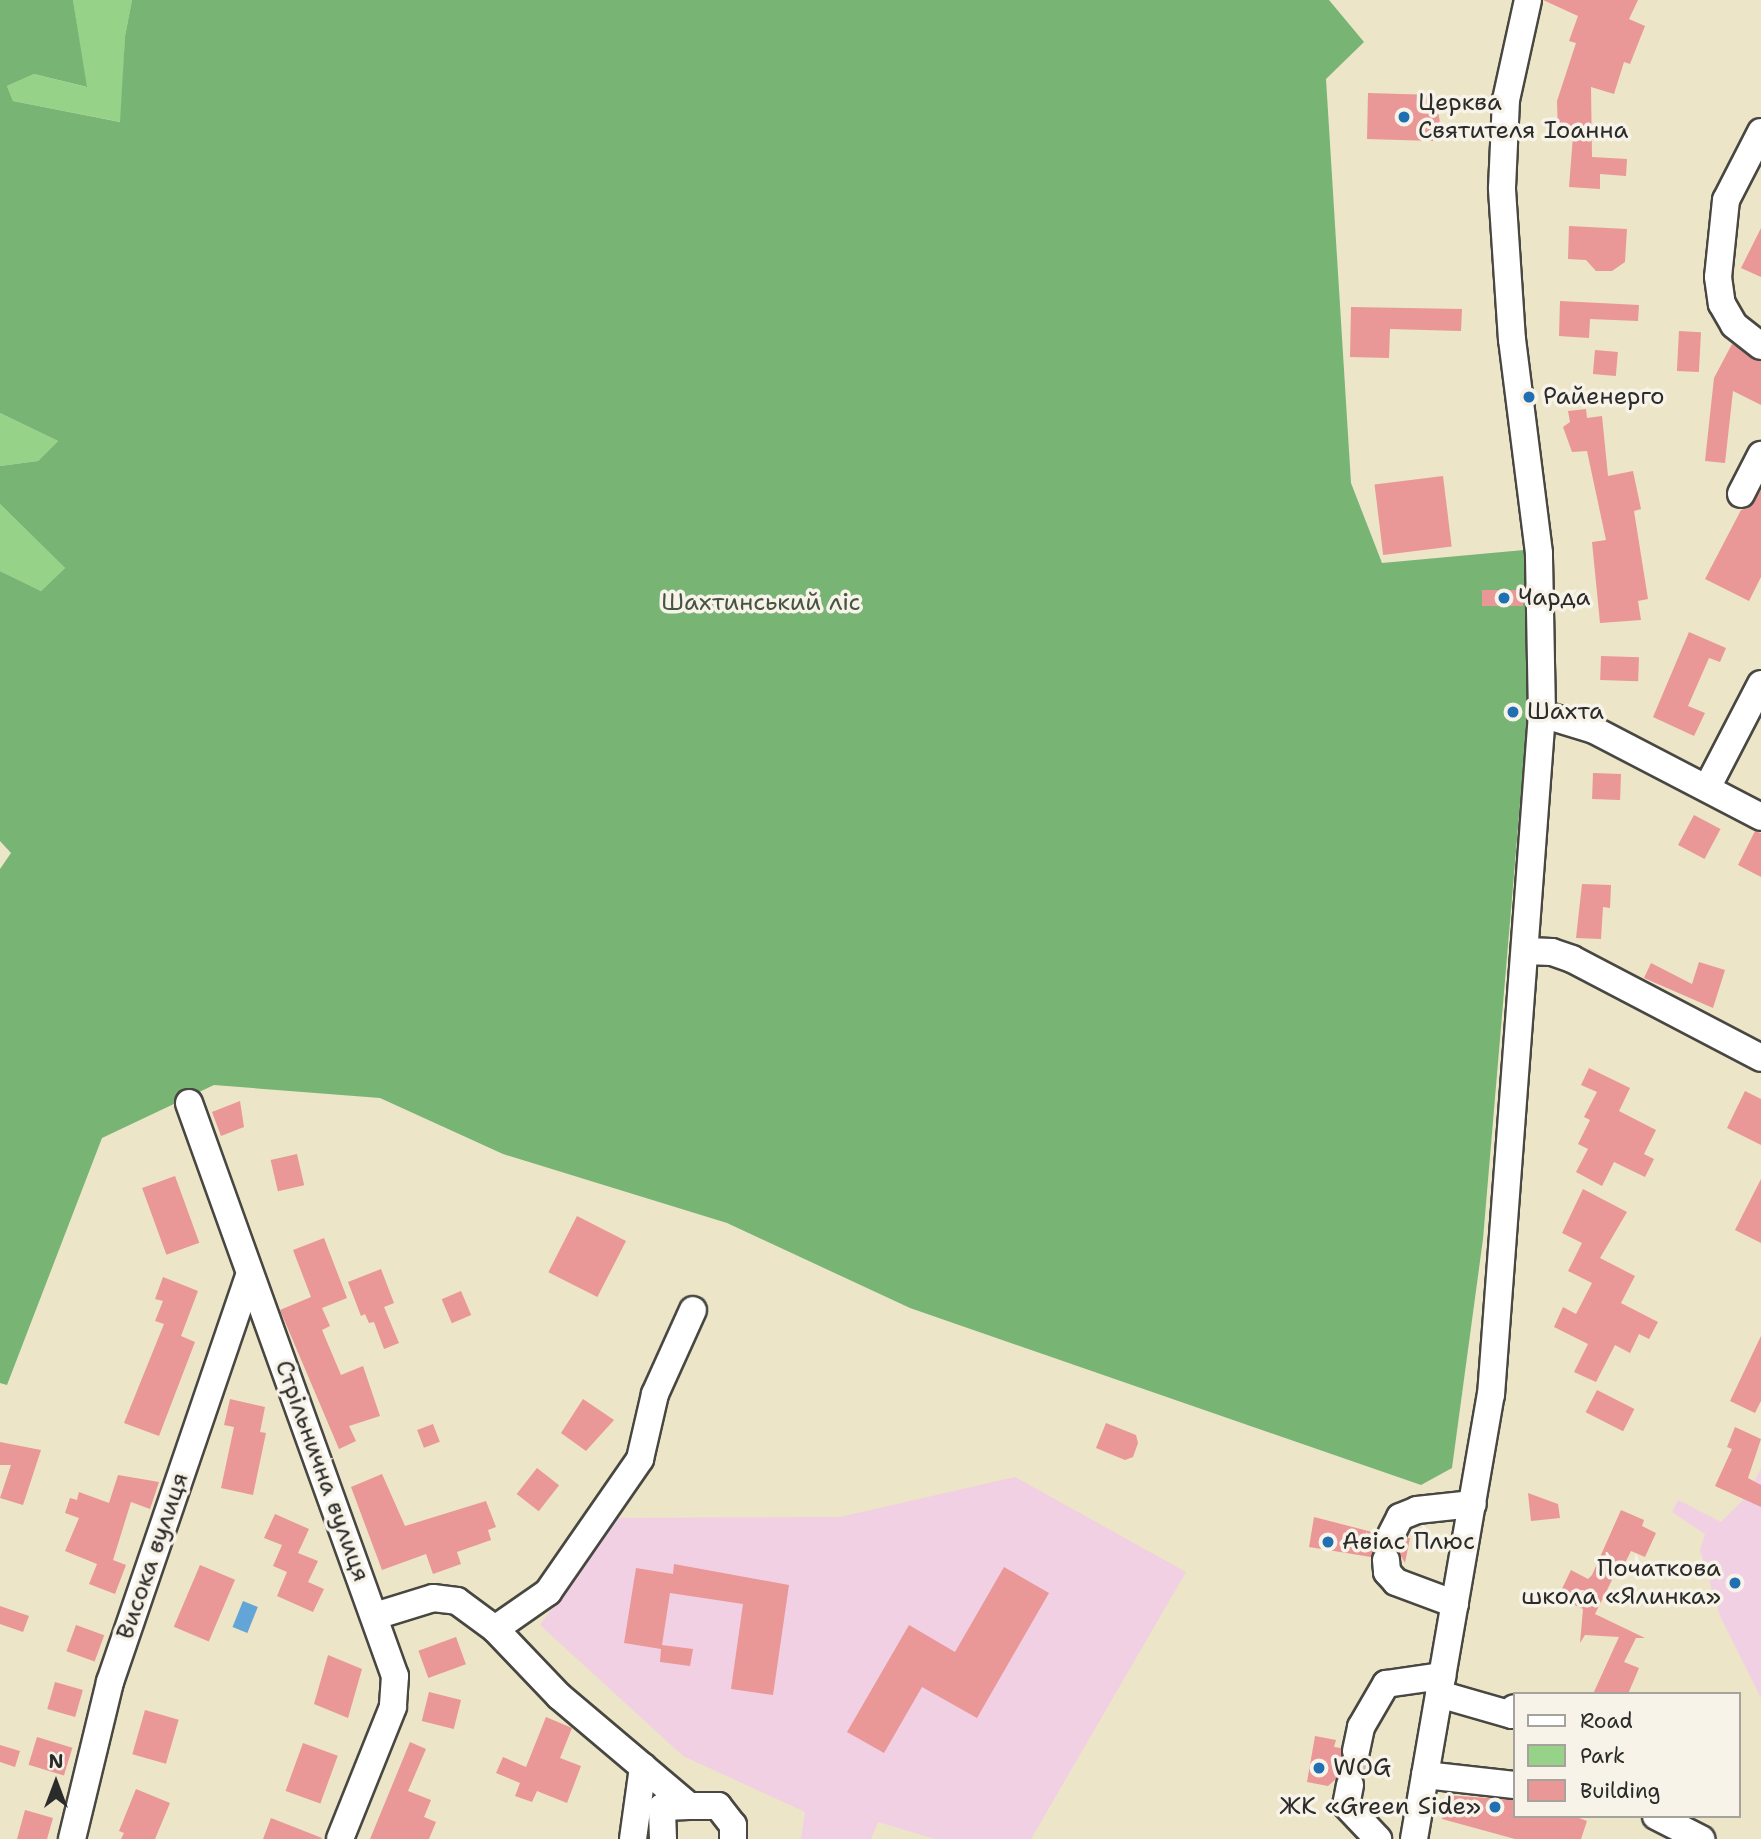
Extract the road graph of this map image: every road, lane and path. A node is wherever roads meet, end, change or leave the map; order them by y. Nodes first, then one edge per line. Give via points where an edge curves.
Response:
1 (1528, 0) edge
2 (1761, 132) edge
3 (1761, 346) edge
4 (1761, 455) edge
5 (1741, 494) dead end
6 (1761, 684) edge
7 (1542, 715) junction
8 (1707, 788) junction
9 (1761, 817) edge
10 (1525, 950) junction
11 (1761, 1058) edge
12 (189, 1103) dead end
13 (250, 1277) junction
14 (694, 1310) dead end
15 (1473, 1504) junction
16 (1455, 1604) junction
17 (376, 1616) junction
18 (495, 1629) junction
19 (1441, 1685) junction
20 (1512, 1715) edge
21 (1356, 1751) tunnel mouth
22 (643, 1767) junction
23 (1426, 1775) junction
24 (1350, 1785) tunnel mouth
25 (1512, 1785) edge
26 (689, 1806) junction
27 (1660, 1818) edge
28 (72, 1839) edge
29 (340, 1839) edge
30 (633, 1839) edge
31 (663, 1839) edge
32 (733, 1839) edge
33 (1378, 1839) edge
34 (1414, 1839) edge
35 (1701, 1839) edge

1 - 7 street via 1507,89 1502,188 1512,340 1539,553
2 - 3 street via 1726,200 1718,277 1722,304 1734,325
4 - 5 street
6 - 8 street
7 - 8 street via 1594,730
7 - 10 street
8 - 9 street
10 - 11 street via 1552,951 1572,959
10 - 15 street via 1495,1352
12 - 13 street, Стрільнична вулиця
13 - 17 street, Стрільнична вулиця
13 - 28 street, Висока вулиця via 110,1682
14 - 18 street via 655,1394 640,1459 548,1592
15 - 16 street
15 - 16 street via 1416,1510 1400,1517 1388,1548 1387,1572 1396,1582
16 - 19 street
17 - 18 street via 433,1598 457,1601
17 - 29 street, Стрільнична вулиця via 395,1676 393,1707
18 - 22 street via 559,1696
19 - 20 street
19 - 21 street via 1386,1684 1361,1727
19 - 23 street
22 - 26 street
22 - 30 street
23 - 25 street
23 - 34 street
24 - 33 street via 1346,1805
26 - 31 street via 662,1807
26 - 32 street via 718,1806 733,1825
27 - 35 street

